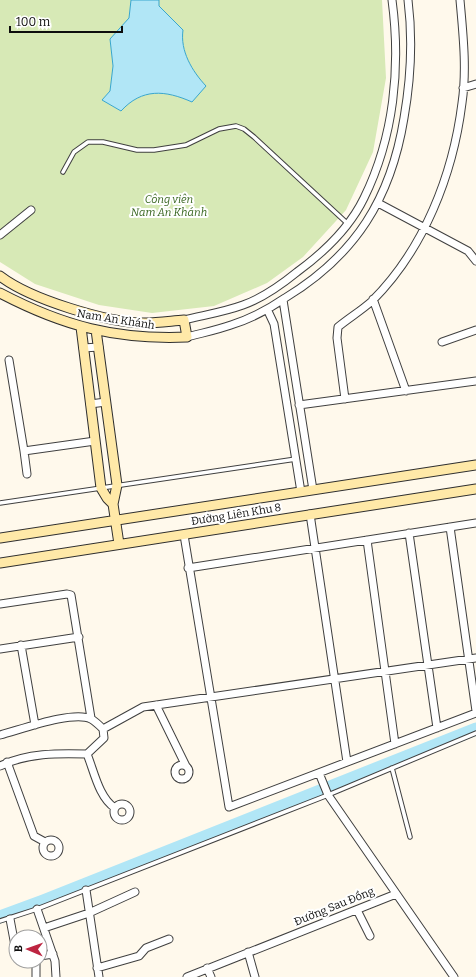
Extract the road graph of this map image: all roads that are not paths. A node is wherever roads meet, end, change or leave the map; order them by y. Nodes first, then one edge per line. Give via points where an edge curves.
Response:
1 (392, 0) edge
2 (408, 0) edge
3 (460, 0) edge
4 (476, 84) edge
5 (463, 88) junction
6 (63, 172) dead end
7 (378, 203) junction
8 (31, 210) dead end
9 (348, 224) junction
10 (424, 228) junction
11 (0, 236) edge
12 (476, 261) edge
13 (0, 276) edge
14 (0, 294) edge
15 (373, 299) junction
16 (283, 300) junction
17 (267, 310) junction
18 (184, 320) junction
19 (81, 327) junction
20 (96, 330) junction
21 (476, 330) edge
22 (187, 337) junction
23 (442, 342) dead end
24 (98, 347) junction
25 (83, 348) junction
26 (8, 360) dead end
27 (295, 375) junction
28 (282, 376) junction
29 (476, 381) edge
30 (406, 391) junction
31 (345, 399) junction
32 (106, 402) junction
33 (90, 404) junction
34 (299, 405) junction
35 (94, 441) junction
36 (24, 452) junction
37 (296, 459) junction
38 (476, 465) edge
39 (27, 474) dead end
40 (117, 485) junction
41 (101, 488) junction
42 (476, 489) edge
43 (313, 490) junction
44 (301, 492) junction
45 (0, 503) edge
46 (113, 504) junction
47 (310, 514) junction
48 (116, 521) junction
49 (476, 523) edge
50 (450, 527) junction
51 (409, 533) junction
52 (184, 535) junction
53 (0, 538) edge
54 (367, 540) junction
55 (119, 544) junction
56 (316, 547) junction
57 (0, 563) edge
58 (188, 568) junction
59 (0, 604) edge
60 (79, 637) junction
61 (21, 645) junction
62 (0, 649) edge
63 (476, 658) edge
64 (468, 659) junction
65 (428, 665) junction
66 (385, 671) junction
67 (335, 679) junction
68 (209, 697) junction
69 (156, 705) junction
70 (476, 712) edge
71 (91, 718) junction
72 (35, 725) junction
73 (437, 728) junction
74 (103, 729) junction
75 (476, 733) edge
76 (0, 736) edge
77 (395, 744) junction
78 (87, 754) junction
79 (7, 762) junction
80 (347, 762) junction
81 (0, 766) edge
82 (186, 766) dead end
83 (392, 768) junction
84 (320, 773) junction
85 (328, 795) junction
86 (115, 808) dead end
87 (410, 837) dead end
88 (45, 842) dead end
89 (86, 890) junction
90 (135, 892) dead end
91 (396, 894) junction
92 (37, 909) junction
93 (357, 910) junction
94 (90, 913) junction
95 (10, 919) junction
96 (0, 921) edge
97 (44, 928) junction
98 (12, 929) edge
99 (370, 936) dead end
100 (169, 939) dead end
101 (248, 952) junction
102 (53, 954) junction
103 (48, 955) edge
104 (97, 968) junction
105 (207, 968) junction
106 (56, 977) edge
107 (99, 977) edge
108 (187, 977) edge
109 (211, 977) edge
110 (255, 977) edge
111 (454, 977) edge

1 - 9 street via 396,48 394,103 381,155 364,199
2 - 7 street via 412,62 408,96 399,147
3 - 5 street via 465,47
4 - 5 street
5 - 10 street via 449,167
6 - 9 lane via 74,152 88,142 103,142 137,150 154,150 186,145 220,129 236,126 254,137
7 - 10 street
7 - 16 street via 349,246 310,283
8 - 11 street
9 - 18 street via 312,261 280,286 244,305
10 - 12 street via 468,251
10 - 15 street via 404,262
13 - 18 street, Nam An Khánh via 10,284 100,316 144,323
14 - 19 street, Nam An Khánh via 53,318
15 - 30 street
15 - 31 street via 338,327 337,338
16 - 17 street
16 - 27 street
17 - 22 street via 232,325
17 - 28 street via 274,324
18 - 22 street
19 - 20 street, Nam An Khánh
19 - 25 street
20 - 22 street, Nam An Khánh via 161,338
20 - 24 street
21 - 23 street
24 - 25 street
24 - 32 street
25 - 33 street
26 - 36 street
27 - 28 street
27 - 34 street
28 - 37 street
29 - 30 street
30 - 31 street
31 - 34 street
32 - 33 street
32 - 40 street
33 - 35 street
34 - 43 street
35 - 36 street
35 - 41 street
36 - 39 street
37 - 40 lane
37 - 44 street
38 - 43 street, Đường Liên Khu 8
40 - 41 lane
40 - 46 street
41 - 45 lane
41 - 46 street
42 - 47 street, Đường Liên Khu 8
43 - 44 street, Đường Liên Khu 8
44 - 48 street, Đường Liên Khu 8
46 - 48 street
47 - 52 street, Đường Liên Khu 8
47 - 56 street
48 - 53 street, Đường Liên Khu 8
48 - 55 street
49 - 50 street
50 - 51 street
50 - 64 street
51 - 54 street
51 - 65 street
52 - 55 street, Đường Liên Khu 8
52 - 58 street
54 - 56 street
54 - 66 street
55 - 57 street, Đường Liên Khu 8
56 - 58 street
56 - 67 street
58 - 68 street
59 - 60 street via 71,595
60 - 61 street
60 - 71 street
61 - 62 street
61 - 72 street
63 - 64 street
64 - 65 street
64 - 70 street
65 - 66 street
65 - 73 street
66 - 67 street
66 - 77 street
67 - 68 street
67 - 80 street
68 - 69 street
68 - 84 street via 229,807
69 - 74 street via 143,707
69 - 82 street
70 - 73 street
71 - 72 street via 75,716
71 - 74 street
72 - 76 street
73 - 77 street
74 - 78 street via 104,738 101,743
75 - 83 lane
77 - 80 street
78 - 79 street via 52,753
78 - 86 street via 103,795
79 - 81 street
79 - 88 street via 34,836
80 - 84 street
83 - 85 lane
83 - 87 lane
84 - 85 street
85 - 89 lane
85 - 91 street
89 - 92 lane
89 - 94 street
90 - 94 street
91 - 93 street, Đường Sau Đồng
91 - 111 street
92 - 95 lane
92 - 97 street
93 - 99 street
93 - 101 street, Đường Sau Đồng
94 - 97 street
94 - 104 street
95 - 96 lane
95 - 98 street
97 - 102 street
100 - 104 street via 146,948 139,956
101 - 105 street, Đường Sau Đồng
101 - 110 street
102 - 103 street
102 - 106 street
104 - 107 street
105 - 108 street, Đường Sau Đồng
105 - 109 street

